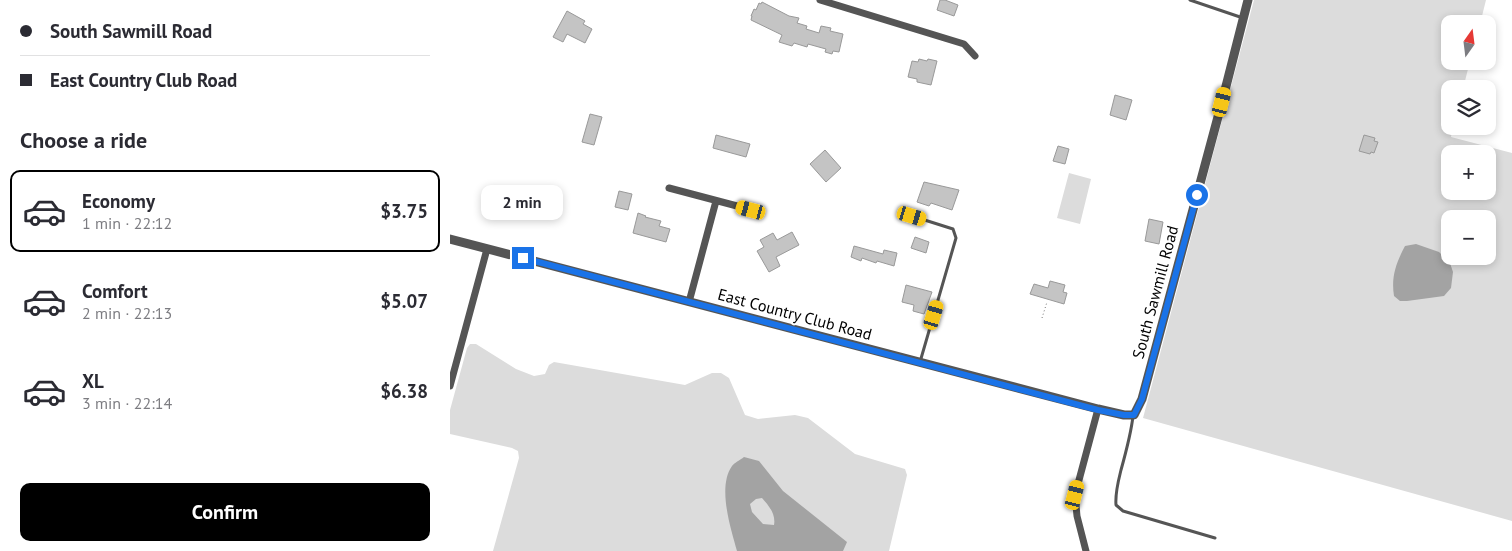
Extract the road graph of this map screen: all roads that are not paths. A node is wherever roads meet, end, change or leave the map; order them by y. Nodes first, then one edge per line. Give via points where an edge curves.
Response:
1 (820, 0) edge
2 (1190, 0) edge
3 (1248, 0) edge
4 (842, 3) edge
5 (1243, 18) junction
6 (975, 56) dead end
7 (669, 188) dead end
8 (716, 201) junction
9 (756, 212) dead end
10 (912, 216) dead end
11 (450, 239) edge
12 (487, 249) junction
13 (689, 302) junction
14 (920, 363) junction
15 (450, 386) edge
16 (1098, 410) junction
17 (1134, 415) junction
18 (1215, 538) dead end
19 (1086, 551) edge

1 - 4 street
2 - 5 lane
3 - 5 street, South Sawmill Road
4 - 6 street via 964,44
5 - 17 street, South Sawmill Road via 1142,399
7 - 8 street
8 - 9 street
8 - 13 street
10 - 14 lane via 954,229 956,238
11 - 12 street, East Country Club Road
12 - 13 street, East Country Club Road
12 - 15 street
13 - 14 street, East Country Club Road
14 - 16 street, East Country Club Road
16 - 17 street, East Country Club Road
16 - 19 street via 1075,495
17 - 18 lane via 1116,505 1123,511

